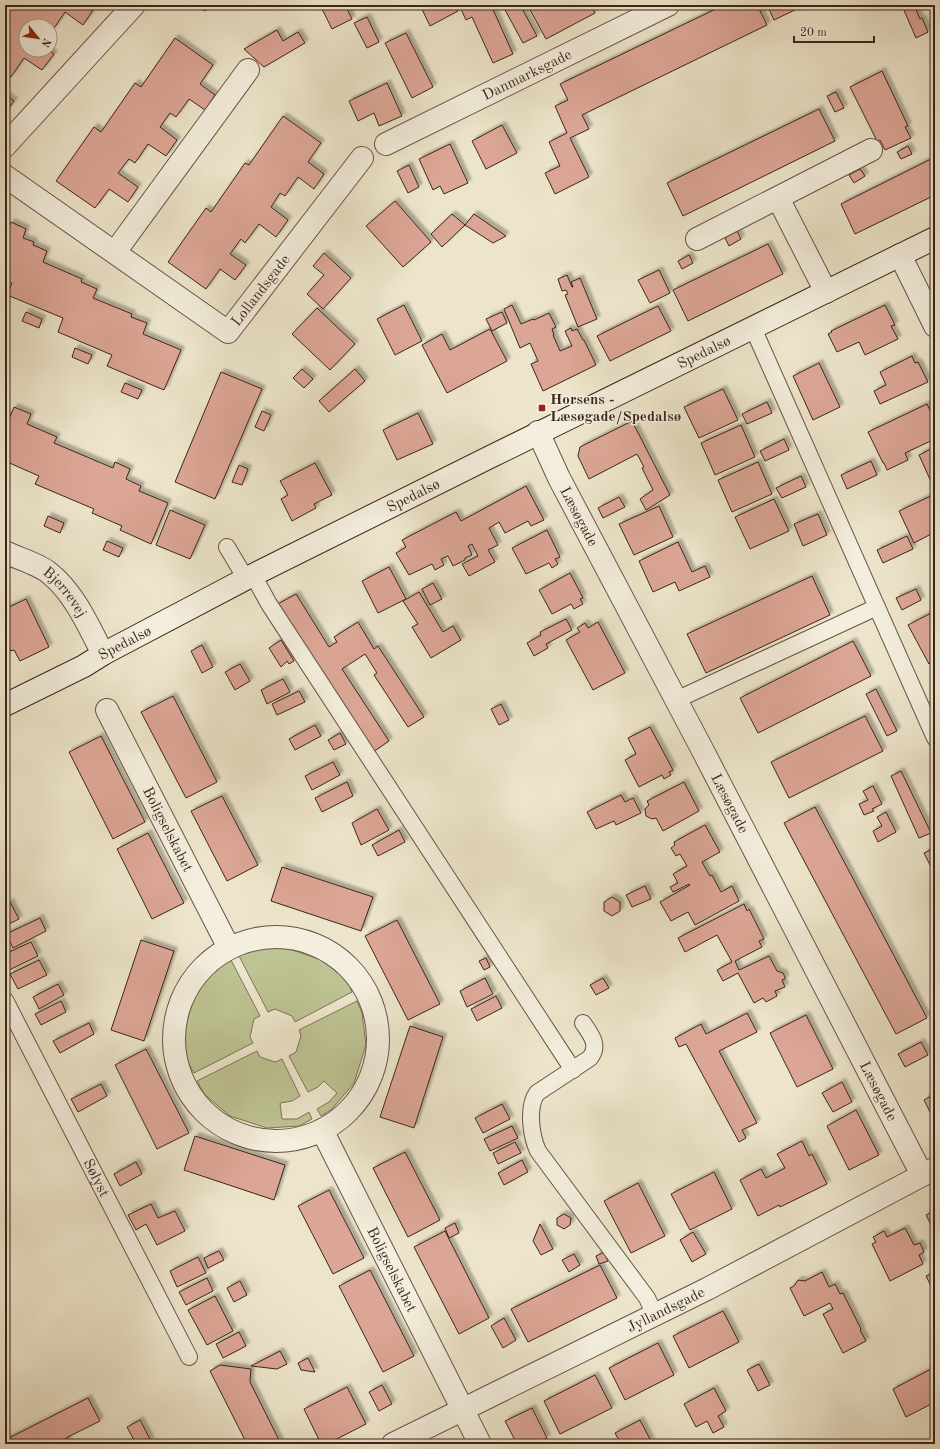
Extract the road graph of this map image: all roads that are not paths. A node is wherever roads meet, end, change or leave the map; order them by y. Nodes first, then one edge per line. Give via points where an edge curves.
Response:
1 (134, 5) edge
2 (668, 5) edge
3 (248, 70) dead end
4 (386, 144) dead end
5 (5, 146) edge
6 (871, 150) dead end
7 (362, 158) dead end
8 (5, 176) edge
9 (778, 198) junction
10 (935, 238) edge
11 (697, 239) dead end
12 (115, 252) junction
13 (900, 255) junction
14 (826, 292) junction
15 (935, 326) edge
16 (753, 328) junction
17 (538, 432) junction
18 (227, 547) dead end
19 (5, 552) edge
20 (249, 577) junction
21 (877, 607) junction
22 (103, 654) junction
23 (676, 700) junction
24 (5, 705) edge
25 (107, 710) dead end
26 (935, 738) edge
27 (229, 948) junction
28 (5, 1000) edge
29 (583, 1023) dead end
30 (573, 1070) junction
31 (322, 1130) junction
32 (928, 1172) edge
33 (655, 1315) junction
34 (189, 1356) dead end
35 (462, 1409) junction
36 (393, 1444) edge
37 (480, 1444) edge

1 - 5 street
2 - 4 street, Danmarksgade
3 - 12 street
6 - 9 street
7 - 12 street, Lollandsgade via 228,332
8 - 12 street, Lollandsgade
9 - 11 street
9 - 14 street
10 - 13 street, Spedalsø
13 - 14 street, Spedalsø
13 - 15 street
14 - 16 street, Spedalsø
16 - 17 street, Spedalsø
16 - 21 lane
17 - 20 street, Spedalsø
17 - 23 street, Læsøgade via 563,485
18 - 20 lane
19 - 22 street, Bjerrevej via 47,571 63,586 79,607
20 - 22 street, Spedalsø
20 - 30 lane
21 - 23 lane
21 - 26 lane
22 - 24 street, Spedalsø
23 - 32 street, Læsøgade
25 - 27 street, Boligselskabet
27 - 31 street via 207,963 190,984 179,1008 174,1046 184,1084 210,1117 245,1136 271,1141 297,1139
27 - 31 street via 255,938 281,936 307,941 331,952 352,969 367,991 376,1016 378,1043 374,1070 362,1094 349,1110
28 - 34 lane, Sølyst
29 - 30 lane via 594,1040 595,1050 590,1058
30 - 33 lane via 536,1093 533,1098 531,1106 534,1142 538,1151 647,1298
31 - 35 street, Boligselskabet
32 - 33 street, Jyllandsgade
33 - 35 street, Jyllandsgade
35 - 36 street, Jyllandsgade
35 - 37 street, Boligselskabet

